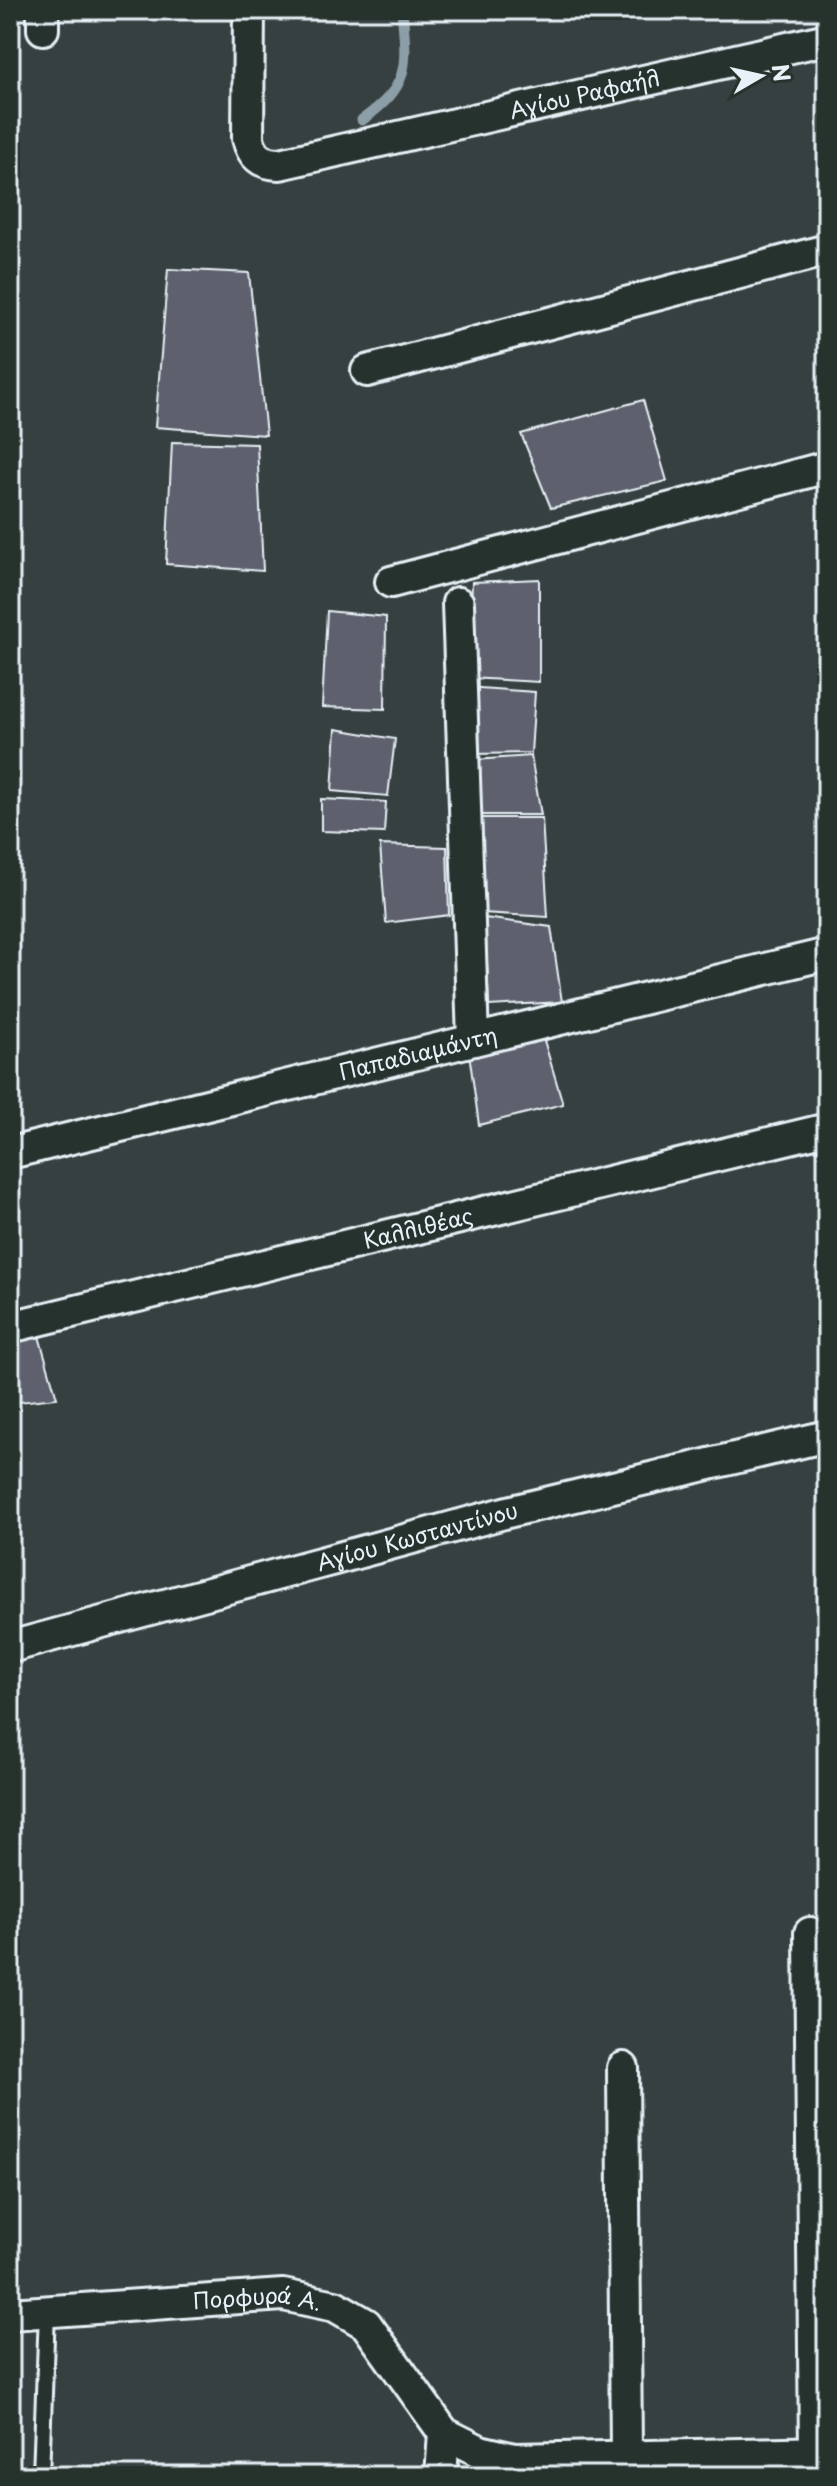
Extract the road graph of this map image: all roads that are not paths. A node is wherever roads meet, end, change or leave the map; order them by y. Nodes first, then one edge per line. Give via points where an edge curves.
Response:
1 (249, 10) edge
2 (827, 39) edge
3 (827, 250) edge
4 (367, 371) dead end
5 (827, 467) edge
6 (391, 582) dead end
7 (458, 603) dead end
8 (827, 954) edge
9 (473, 1040) junction
10 (827, 1129) edge
11 (10, 1153) edge
12 (10, 1327) edge
13 (827, 1436) edge
14 (10, 1647) edge
15 (810, 1933) dead end
16 (623, 2068) dead end
17 (47, 2311) junction
18 (10, 2314) edge
19 (444, 2433) junction
20 (821, 2452) edge
21 (626, 2455) junction
22 (41, 2476) edge
23 (441, 2476) edge

1 - 2 street, Αγίου Ραφαήλ via 248,138 250,150 268,164
3 - 4 street
5 - 6 street
7 - 9 street
8 - 9 street, Παπαδιαμάντη
9 - 11 street, Παπαδιαμάντη
10 - 12 street, Καλλιθέας
13 - 14 street, Αγίου Κωσταντίνου via 508,1512
15 - 20 street
16 - 21 street
17 - 18 street, Πορφυρά Α.
17 - 19 street, Πορφυρά Α. via 283,2295 335,2306 366,2324
17 - 22 lane
19 - 21 street via 480,2451 515,2459
19 - 23 street
20 - 21 street

